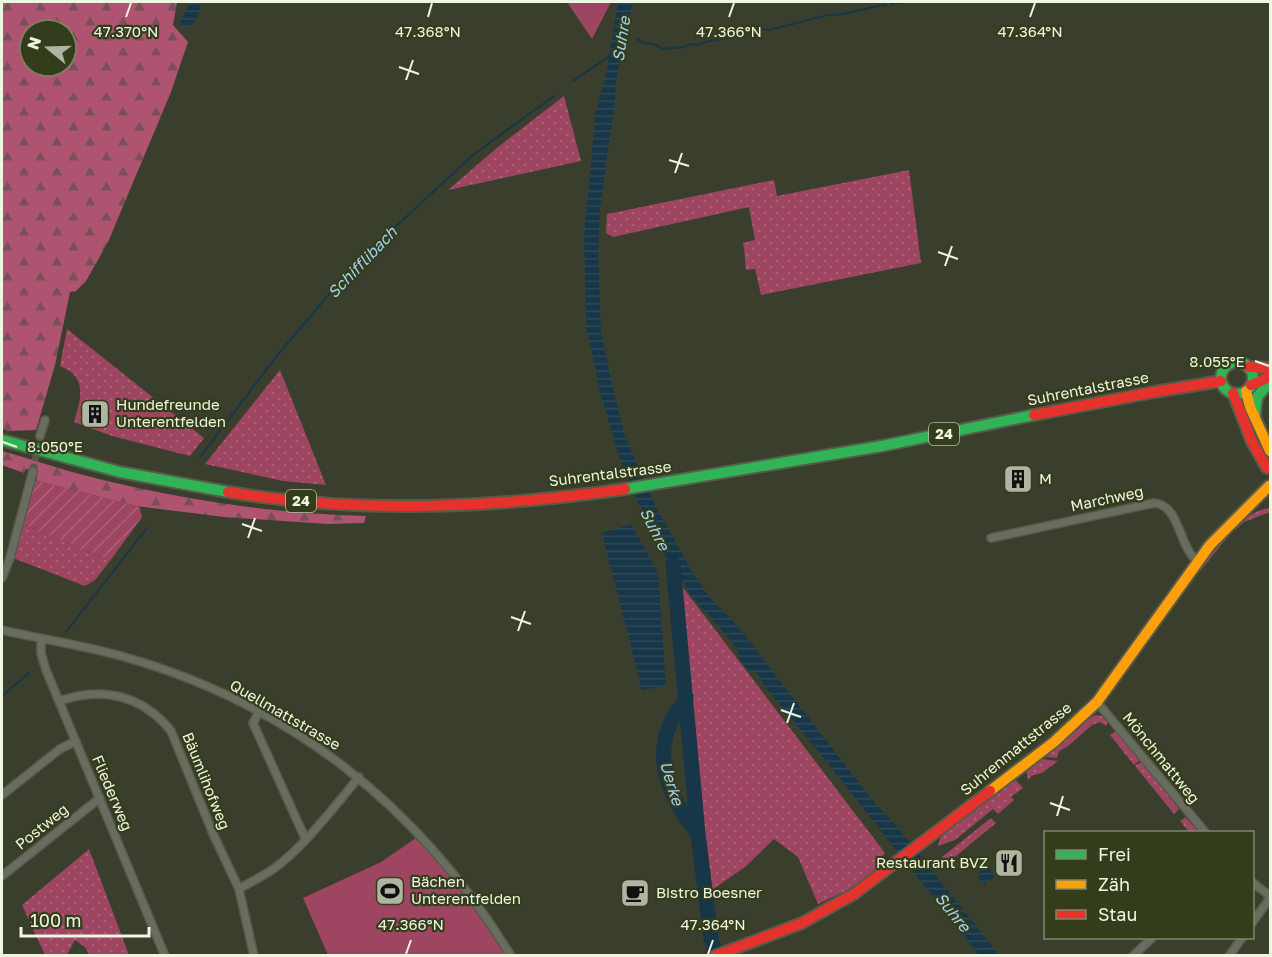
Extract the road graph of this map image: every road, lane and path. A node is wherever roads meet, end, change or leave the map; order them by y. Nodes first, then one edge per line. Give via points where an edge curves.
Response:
1 (1249, 367) junction
2 (1270, 368) edge
3 (1270, 377) edge
4 (1221, 381) junction
5 (1270, 382) edge
6 (1249, 388) junction
7 (1233, 393) junction
8 (1254, 415) junction
9 (45, 420) dead end
10 (40, 436) tunnel mouth
11 (2, 440) edge
12 (1269, 447) edge
13 (1269, 466) edge
14 (33, 471) tunnel mouth
15 (1270, 487) edge
16 (991, 538) dead end
17 (1197, 561) junction
18 (2, 578) edge
19 (2, 630) edge
20 (41, 639) junction
21 (60, 702) junction
22 (1097, 702) junction
23 (259, 712) junction
24 (76, 741) junction
25 (359, 777) junction
26 (2, 795) edge
27 (100, 798) junction
28 (1203, 831) edge
29 (305, 838) junction
30 (2, 876) edge
31 (1254, 884) edge
32 (238, 889) junction
33 (1270, 897) edge
34 (1254, 920) edge
35 (1151, 939) edge
36 (1241, 939) edge
37 (719, 954) edge
38 (165, 956) edge
39 (254, 956) edge
40 (511, 956) edge
41 (1133, 956) edge
42 (1229, 956) edge

1 - 2 main road
1 - 4 main road via 1240,362 1230,363 1223,369
1 - 6 main road via 1253,376
3 - 6 main road
4 - 7 main road
4 - 11 main road, Suhrentalstrasse / 24 via 666,483 486,505 323,504 241,494 163,481
5 - 8 main road via 1257,397
6 - 7 main road
6 - 8 main road
7 - 13 main road via 1252,442
8 - 12 main road
9 - 10 street
13 - 15 main road via 1265,477
14 - 18 street
15 - 17 main road, Suhrenmattstrasse via 1228,525
16 - 17 street, Marchweg via 1154,502 1171,511 1187,550
17 - 22 main road, Suhrenmattstrasse
19 - 20 street, Quellmattstrasse
20 - 21 street, Fliederweg via 41,653
20 - 23 street, Quellmattstrasse via 121,656 194,681
21 - 24 street, Fliederweg
21 - 32 street, Bäumlihofweg via 97,693 121,696 160,718 171,731
22 - 28 street, Mönchmattweg
22 - 37 main road, Suhrenmattstrasse via 1054,742 854,894 802,923
23 - 25 street, Quellmattstrasse via 311,742
23 - 29 street via 254,723
24 - 26 street
24 - 27 street, Fliederweg
25 - 29 street
25 - 40 street, Quellmattstrasse via 391,805 446,865
27 - 30 street, Postweg
27 - 38 street, Fliederweg
29 - 32 street via 272,870
31 - 33 street
32 - 39 street, Bäumlihofweg
33 - 34 street
35 - 41 street
36 - 42 street

